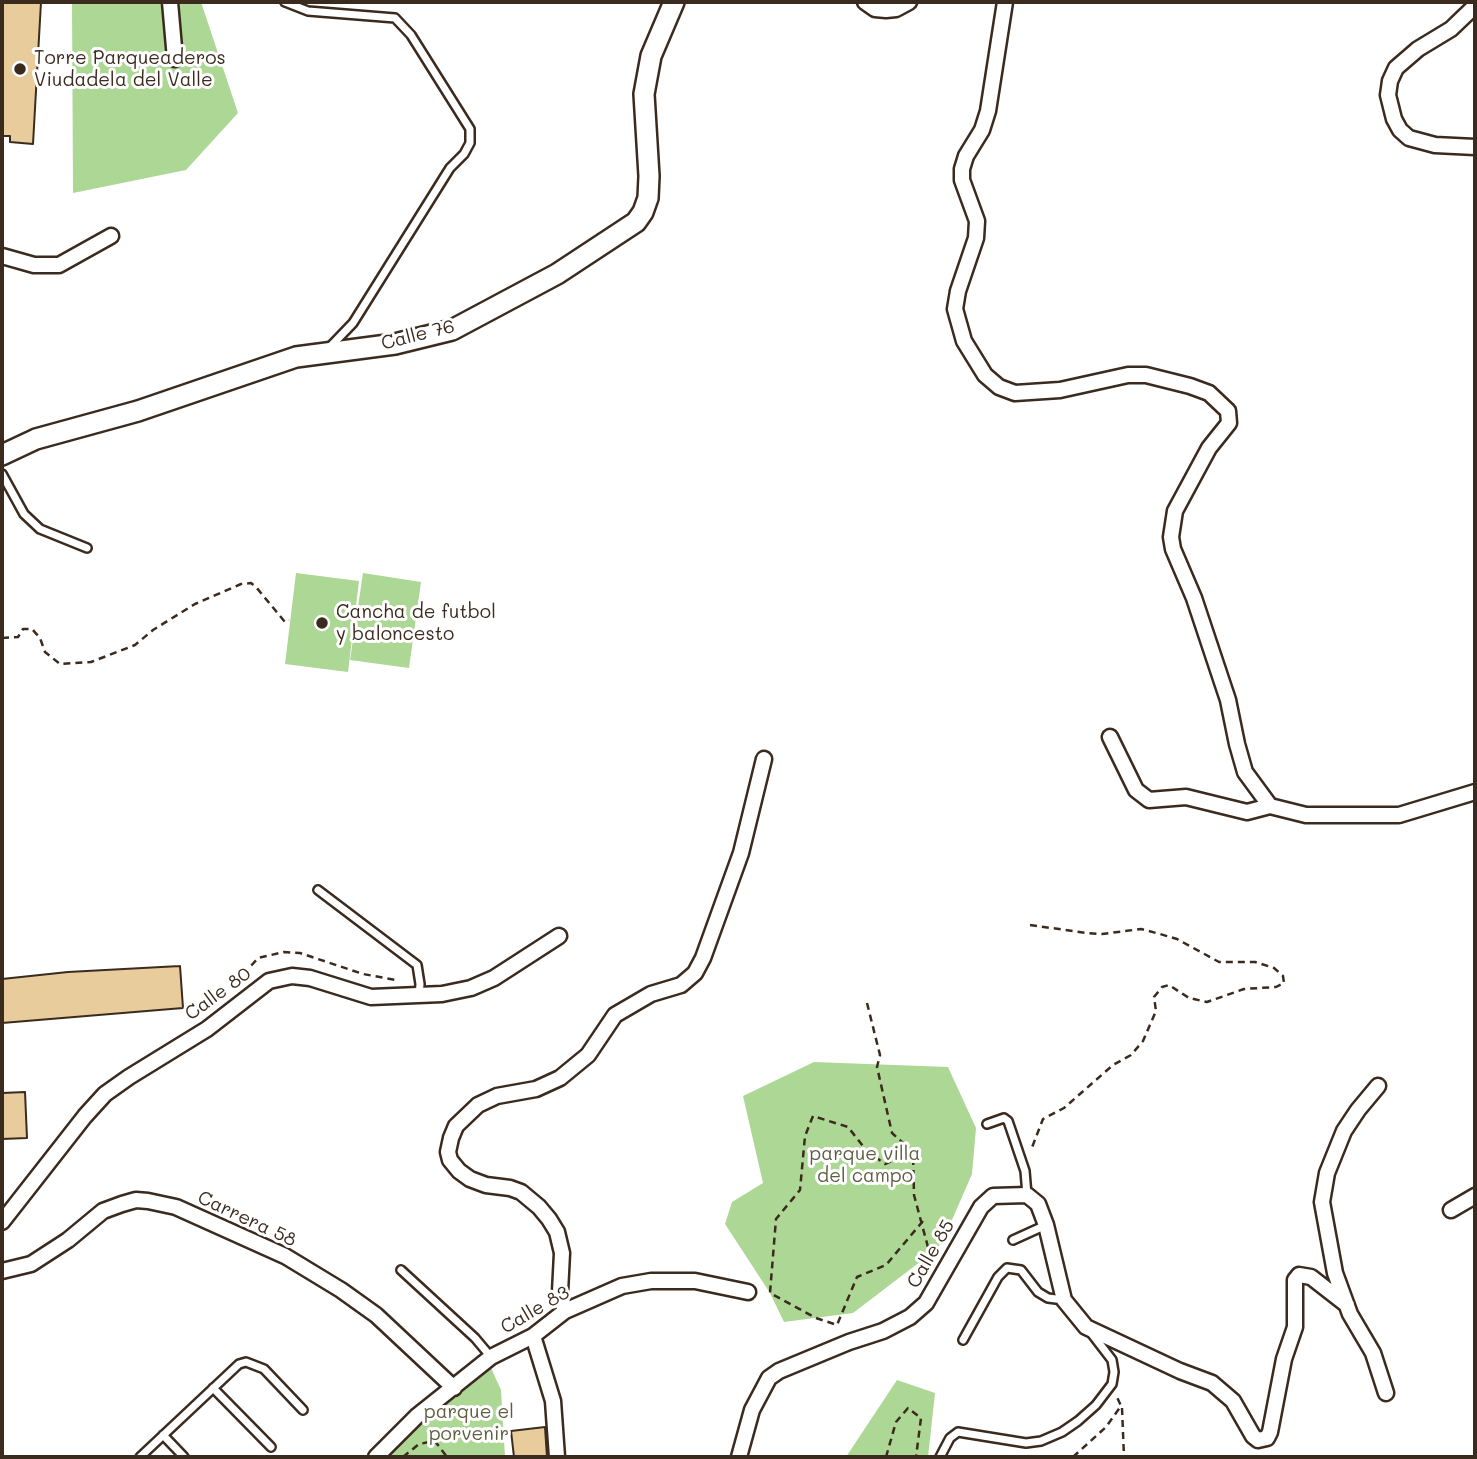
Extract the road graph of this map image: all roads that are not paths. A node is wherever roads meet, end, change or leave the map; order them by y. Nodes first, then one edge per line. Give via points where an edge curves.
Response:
1 (170, 2) edge
2 (285, 2) edge
3 (674, 2) edge
4 (865, 2) edge
5 (909, 2) edge
6 (1005, 2) edge
7 (1475, 6) edge
8 (175, 59) dead end
9 (1475, 147) edge
10 (111, 236) dead end
11 (2, 256) edge
12 (327, 351) junction
13 (2, 455) edge
14 (2, 474) edge
15 (86, 548) dead end
16 (1110, 737) dead end
17 (764, 759) dead end
18 (1475, 792) edge
19 (1270, 806) junction
20 (318, 890) dead end
21 (558, 936) dead end
22 (419, 996) junction
23 (1378, 1086) dead end
24 (987, 1124) dead end
25 (1027, 1195) junction
26 (1475, 1196) edge
27 (1451, 1210) dead end
28 (2, 1222) edge
29 (1046, 1225) junction
30 (1013, 1240) dead end
31 (401, 1270) dead end
32 (2, 1271) edge
33 (748, 1292) dead end
34 (1064, 1300) junction
35 (1347, 1305) junction
36 (565, 1311) junction
37 (1086, 1326) junction
38 (533, 1336) junction
39 (963, 1340) dead end
40 (491, 1357) junction
41 (213, 1388) junction
42 (454, 1388) junction
43 (1386, 1394) dead end
44 (303, 1410) dead end
45 (163, 1435) junction
46 (271, 1447) dead end
47 (140, 1457) edge
48 (184, 1457) edge
49 (376, 1457) edge
50 (557, 1457) edge
51 (739, 1457) edge
52 (940, 1457) edge

1 - 8 street
2 - 12 lane via 309,11 395,18 411,35 470,129 464,154 450,168 353,323
3 - 12 street, Calle 76 via 651,55 645,94 648,198 636,222 557,274 452,330 395,344
4 - 5 street via 886,10
6 - 19 street via 988,111 962,169 978,221 955,309 964,341 985,376 1015,393 1146,375 1209,393 1228,411 1229,424 1209,447 1175,511 1171,537 1228,700 1245,772
7 - 9 street via 1396,68 1388,95 1394,119 1409,138
10 - 11 street via 59,265 34,265
12 - 13 street, Calle 76 via 36,439
14 - 15 lane via 24,514 40,529
16 - 19 street via 1143,797 1186,797 1247,812
17 - 36 street via 741,853 695,973 681,985 651,994 615,1015 588,1055 560,1078 478,1105 456,1126 451,1138 448,1152 459,1171 486,1185 521,1192 549,1219 562,1253 560,1292
18 - 19 street via 1399,816 1306,815
20 - 22 lane via 416,965
21 - 22 street, Calle 80 via 471,988
22 - 28 street, Calle 80 via 371,997 292,976 269,981 207,1029 105,1094
23 - 35 street via 1344,1131 1329,1166 1322,1202 1335,1273
24 - 25 lane via 1004,1118 1008,1121 1026,1171
25 - 29 street via 1038,1204
25 - 51 street, Calle 85 via 993,1196 981,1206 937,1286 910,1317 769,1378 752,1410
26 - 27 street
29 - 30 lane
29 - 34 street
31 - 40 lane
32 - 42 street, Carrera 58 via 31,1264 103,1212 122,1204 148,1200 176,1207 285,1256 341,1290 376,1315
33 - 36 street, Calle 83 via 695,1281 651,1281 622,1286
34 - 37 street
34 - 39 lane via 1048,1298 1021,1270 1007,1268
35 - 37 street via 1311,1277 1299,1275 1295,1280 1295,1327 1270,1432 1263,1440 1253,1436 1233,1401 1212,1383
35 - 43 street via 1373,1353
36 - 38 street, Calle 83
37 - 52 lane via 1112,1360 1114,1372 1112,1384 1096,1405 1062,1432 1041,1441 1026,1443 958,1432
38 - 40 street, Calle 83
38 - 50 street via 554,1401
40 - 42 street, Calle 83
41 - 44 lane via 239,1364 255,1364
41 - 45 lane
41 - 46 lane
42 - 49 street, Calle 83 via 417,1416
45 - 47 lane
45 - 48 lane

